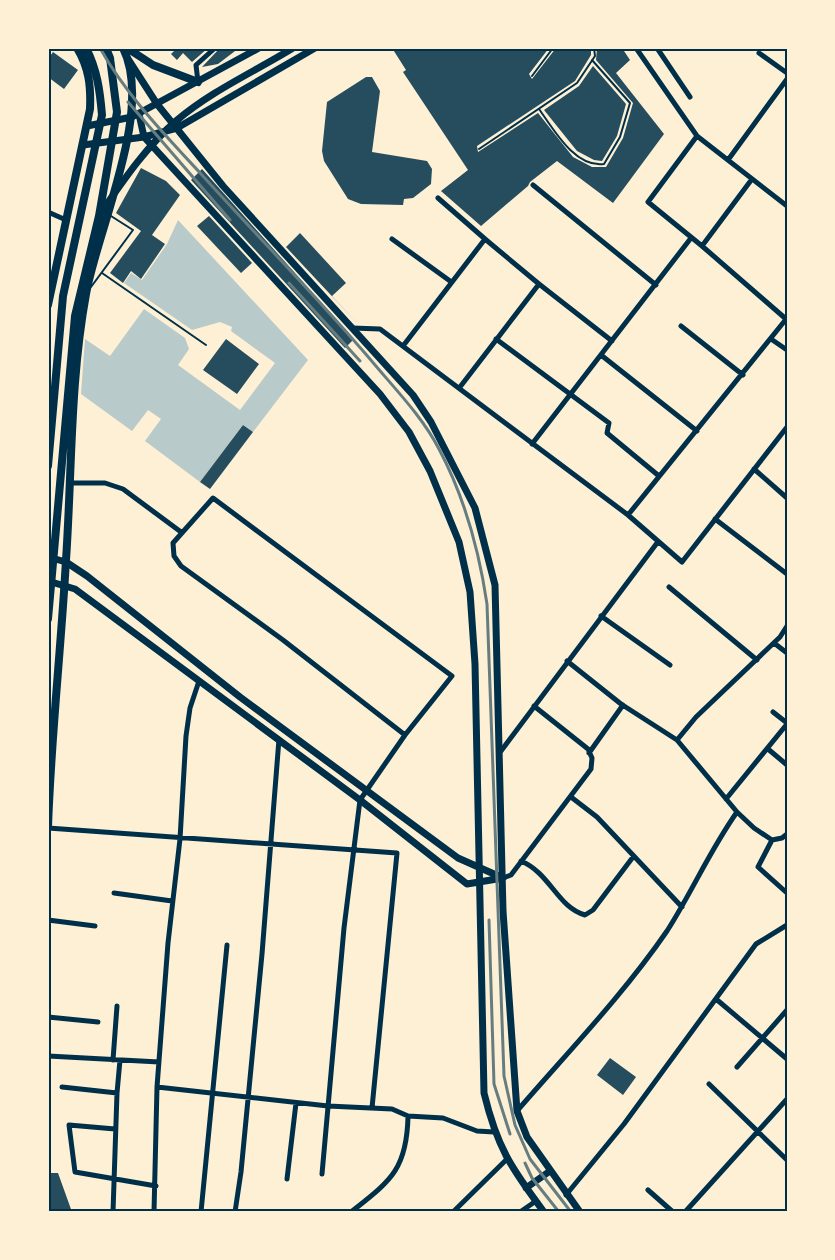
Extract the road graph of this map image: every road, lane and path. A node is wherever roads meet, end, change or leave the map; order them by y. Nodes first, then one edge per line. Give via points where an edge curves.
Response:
1 (77, 48) edge
2 (86, 48) edge
3 (106, 48) edge
4 (123, 48) edge
5 (127, 48) edge
6 (215, 48) edge
7 (259, 48) edge
8 (293, 48) edge
9 (315, 48) edge
10 (553, 48) edge
11 (594, 48) edge
12 (636, 48) edge
13 (657, 48) edge
14 (759, 53) dead end
15 (128, 58) junction
16 (592, 60) junction
17 (787, 73) edge
18 (532, 76) dead end
19 (787, 79) edge
20 (198, 82) junction
21 (690, 97) dead end
22 (157, 104) junction
23 (539, 109) junction
24 (136, 115) junction
25 (87, 126) junction
26 (177, 128) junction
27 (697, 136) junction
28 (144, 137) junction
29 (127, 139) junction
30 (83, 145) junction
31 (479, 149) dead end
32 (728, 160) junction
33 (752, 179) junction
34 (533, 185) dead end
35 (438, 198) dead end
36 (786, 202) edge
37 (48, 212) edge
38 (103, 214) junction
39 (66, 220) junction
40 (692, 238) junction
41 (392, 239) dead end
42 (485, 239) junction
43 (702, 246) junction
44 (102, 273) junction
45 (450, 281) junction
46 (539, 284) junction
47 (656, 285) junction
48 (86, 294) junction
49 (49, 295) edge
50 (48, 305) edge
51 (787, 318) edge
52 (681, 326) dead end
53 (352, 328) junction
54 (496, 339) junction
55 (771, 339) junction
56 (612, 342) junction
57 (206, 345) dead end
58 (403, 346) junction
59 (787, 350) edge
60 (602, 355) junction
61 (743, 375) junction
62 (460, 387) junction
63 (571, 394) junction
64 (787, 427) edge
65 (697, 431) junction
66 (532, 444) junction
67 (48, 466) edge
68 (754, 469) junction
69 (659, 476) junction
70 (70, 483) junction
71 (787, 498) edge
72 (628, 515) junction
73 (715, 519) junction
74 (181, 532) junction
75 (657, 543) junction
76 (48, 557) edge
77 (66, 562) junction
78 (787, 574) edge
79 (48, 581) edge
80 (64, 584) junction
81 (669, 587) dead end
82 (601, 616) junction
83 (48, 619) edge
84 (787, 626) edge
85 (774, 643) junction
86 (787, 653) edge
87 (757, 660) junction
88 (567, 661) junction
89 (670, 665) dead end
90 (199, 681) junction
91 (623, 705) junction
92 (534, 706) junction
93 (773, 712) dead end
94 (787, 724) edge
95 (405, 735) junction
96 (279, 739) junction
97 (677, 740) junction
98 (768, 749) junction
99 (501, 751) junction
100 (590, 753) junction
101 (787, 765) edge
102 (367, 789) junction
103 (571, 797) junction
104 (360, 800) junction
105 (726, 800) junction
106 (737, 812) junction
107 (48, 827) edge
108 (787, 834) edge
109 (180, 839) junction
110 (772, 840) junction
111 (270, 845) junction
112 (352, 851) junction
113 (633, 857) junction
114 (521, 861) junction
115 (478, 868) junction
116 (503, 878) junction
117 (478, 882) junction
118 (114, 893) dead end
119 (787, 893) edge
120 (172, 901) junction
121 (682, 907) junction
122 (48, 920) edge
123 (787, 925) edge
124 (95, 926) dead end
125 (227, 945) dead end
126 (716, 999) junction
127 (117, 1006) dead end
128 (787, 1010) edge
129 (48, 1017) edge
130 (98, 1022) dead end
131 (760, 1039) junction
132 (48, 1056) edge
133 (787, 1059) edge
134 (116, 1060) junction
135 (159, 1062) junction
136 (737, 1067) dead end
137 (708, 1084) dead end
138 (62, 1087) dead end
139 (157, 1087) junction
140 (117, 1093) junction
141 (212, 1094) junction
142 (248, 1098) junction
143 (787, 1099) edge
144 (296, 1103) junction
145 (328, 1106) junction
146 (372, 1108) junction
147 (517, 1111) junction
148 (408, 1116) junction
149 (115, 1129) junction
150 (494, 1132) junction
151 (757, 1132) junction
152 (506, 1160) junction
153 (787, 1160) edge
154 (550, 1171) junction
155 (322, 1174) dead end
156 (287, 1179) dead end
157 (115, 1180) junction
158 (156, 1186) junction
159 (526, 1188) junction
160 (648, 1190) dead end
161 (566, 1195) junction
162 (536, 1201) junction
163 (113, 1212) edge
164 (154, 1212) edge
165 (201, 1212) edge
166 (235, 1212) edge
167 (351, 1212) edge
168 (453, 1212) edge
169 (520, 1212) edge
170 (544, 1212) edge
171 (580, 1212) edge
172 (673, 1212) edge
173 (685, 1212) edge

1 - 25 highway via 86,62 90,88
2 - 67 highway via 93,61 102,114 63,296
3 - 38 highway via 117,112
4 - 15 highway
5 - 20 highway via 153,65
6 - 20 street via 196,65
7 - 20 main road
8 - 38 main road via 177,121 145,152
9 - 26 main road
10 - 18 lane
11 - 16 lane
12 - 27 street
13 - 21 street
14 - 17 street
15 - 22 main road
15 - 24 highway
16 - 23 lane via 577,83
16 - 23 lane via 630,103 621,137 604,164 593,166 577,156
19 - 32 street
20 - 22 main road
22 - 24 main road
22 - 26 main road
23 - 31 lane
24 - 25 main road
24 - 28 main road
24 - 29 highway
25 - 30 highway
26 - 28 main road
26 - 53 main road via 223,186
27 - 32 street
27 - 40 street via 648,202
28 - 29 main road
28 - 115 main road via 380,394 409,432 430,471 459,542 470,592 479,774
29 - 30 main road
29 - 38 highway
30 - 39 highway
32 - 33 street
33 - 36 street
33 - 43 street
34 - 47 street
35 - 42 street
37 - 39 street
38 - 44 lane via 133,230
38 - 48 highway
38 - 83 highway via 75,316
39 - 49 highway
40 - 43 street
40 - 47 street
41 - 45 street
42 - 45 street
42 - 46 street
43 - 51 street
44 - 48 lane
44 - 57 lane
45 - 58 street
46 - 54 street
46 - 56 street
47 - 56 street
48 - 70 highway
49 - 50 highway
51 - 55 street
52 - 61 street
53 - 58 street via 377,327
53 - 99 main road via 413,395 475,508 495,585
54 - 62 street
54 - 63 street
55 - 59 street
55 - 61 street
56 - 60 street
58 - 62 street
60 - 63 street
60 - 65 street
61 - 65 street
62 - 66 street
63 - 66 street
63 - 69 street via 609,423 607,433
64 - 68 street
65 - 69 street
66 - 72 street
68 - 71 street
68 - 73 street
69 - 72 street
70 - 74 street via 105,483 123,489
70 - 77 highway
72 - 75 street
73 - 75 street via 682,562
73 - 78 street
74 - 95 street via 173,543 174,556 181,566
74 - 95 street via 213,498 452,676
75 - 82 street
76 - 77 main road
77 - 80 highway
77 - 102 main road
79 - 80 main road
80 - 90 main road
80 - 107 highway via 51,735
81 - 87 street
82 - 88 street
82 - 89 street
84 - 85 street
85 - 86 street
85 - 87 street
87 - 97 street
88 - 91 street
88 - 92 street
90 - 96 main road
90 - 109 street via 186,736
91 - 97 street
91 - 100 street
92 - 99 street
92 - 100 street
93 - 94 street
94 - 98 street
95 - 102 street
96 - 104 main road
96 - 111 street
97 - 105 street
98 - 101 street
98 - 105 street
99 - 116 main road
100 - 103 street via 591,769
102 - 104 street
102 - 115 main road via 458,858
103 - 113 street via 597,817
103 - 114 street
104 - 112 street
104 - 117 main road via 467,884
105 - 106 street
106 - 110 street
106 - 121 street via 718,838
107 - 109 street
108 - 110 street
109 - 111 street
109 - 120 street
110 - 119 street via 758,867
111 - 112 street
111 - 142 street
112 - 145 street
112 - 146 street via 397,853
113 - 114 street via 585,915 566,904 543,875
113 - 121 street
114 - 116 street via 511,875
115 - 116 main road
115 - 117 main road
116 - 117 main road
116 - 147 main road
117 - 150 main road via 484,1093
118 - 120 street
120 - 135 street
121 - 147 street via 625,986
122 - 124 street
123 - 126 street via 756,944
125 - 141 street
126 - 131 street
126 - 161 street
127 - 134 street
128 - 131 street
129 - 130 street
131 - 133 street
131 - 136 street
132 - 134 street
134 - 135 street
134 - 140 street
135 - 139 street
137 - 151 street
138 - 140 street
139 - 141 street
139 - 158 street
140 - 149 street
141 - 142 street
141 - 165 street
142 - 144 street
142 - 166 street
143 - 151 street
144 - 145 street
144 - 156 street
145 - 146 street
145 - 155 street
146 - 148 street via 392,1109
147 - 154 main road via 527,1137
148 - 150 street via 443,1118 477,1131
148 - 167 street via 402,1159 395,1173 385,1186
149 - 157 street
149 - 157 street via 70,1124 68,1127 76,1173
150 - 152 main road
151 - 153 street
151 - 173 street
152 - 159 main road
152 - 168 street
154 - 159 main road
154 - 161 main road
157 - 158 street
157 - 163 street
158 - 164 street
159 - 162 main road
160 - 172 street
161 - 171 main road
162 - 169 street
162 - 170 main road

